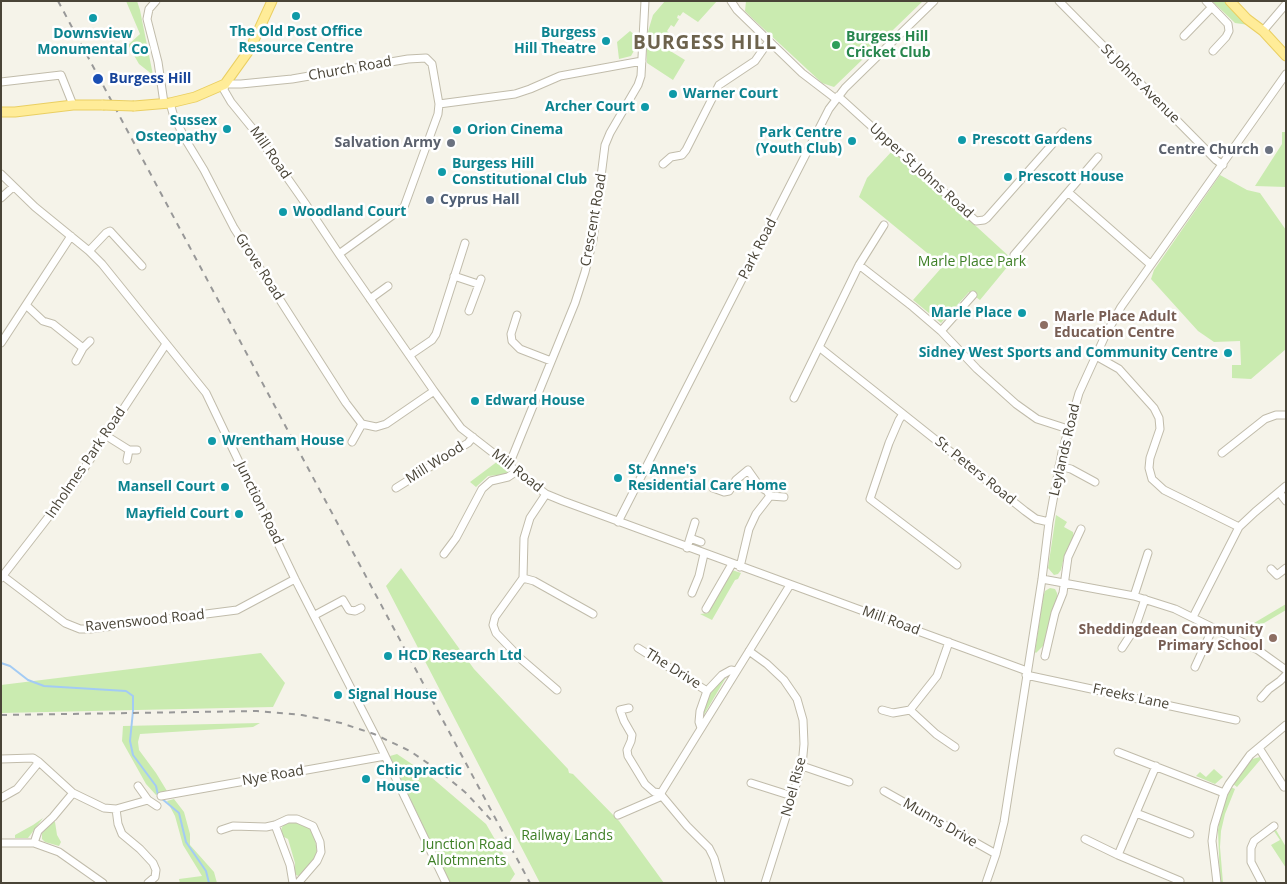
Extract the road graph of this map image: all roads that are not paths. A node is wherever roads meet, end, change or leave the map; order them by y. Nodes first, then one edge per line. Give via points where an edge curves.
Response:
1 (156, 1) edge
2 (272, 1) edge
3 (645, 1) edge
4 (731, 1) edge
5 (934, 1) edge
6 (1059, 1) edge
7 (1206, 1) edge
8 (1230, 1) edge
9 (1286, 4) edge
10 (1212, 7) junction
11 (1263, 31) junction
12 (1184, 36) dead end
13 (769, 41) junction
14 (1213, 51) dead end
15 (1286, 56) edge
16 (642, 61) junction
17 (1286, 74) edge
18 (1, 82) edge
19 (225, 84) junction
20 (837, 97) junction
21 (167, 103) junction
22 (439, 104) junction
23 (73, 105) junction
24 (1, 112) edge
25 (1063, 132) dead end
26 (1098, 158) dead end
27 (663, 164) dead end
28 (1223, 165) junction
29 (1, 174) edge
30 (13, 187) junction
31 (1069, 193) junction
32 (1, 198) edge
33 (884, 225) dead end
34 (71, 236) junction
35 (465, 243) dead end
36 (89, 251) junction
37 (339, 254) junction
38 (1014, 255) dead end
39 (1150, 264) junction
40 (859, 265) junction
41 (142, 266) dead end
42 (454, 276) junction
43 (388, 286) dead end
44 (973, 295) dead end
45 (370, 298) junction
46 (26, 305) junction
47 (469, 311) dead end
48 (517, 315) dead end
49 (941, 331) junction
50 (90, 341) dead end
51 (1, 343) edge
52 (166, 344) junction
53 (819, 347) junction
54 (83, 348) junction
55 (410, 355) junction
56 (1096, 356) junction
57 (76, 361) dead end
58 (551, 361) junction
59 (434, 391) junction
60 (794, 398) dead end
61 (904, 414) junction
62 (1286, 415) edge
63 (362, 424) junction
64 (1068, 429) junction
65 (105, 434) junction
66 (473, 437) junction
67 (352, 442) dead end
68 (1222, 453) dead end
69 (127, 460) dead end
70 (509, 465) junction
71 (1059, 466) junction
72 (517, 471) junction
73 (1095, 482) dead end
74 (1286, 486) edge
75 (396, 488) dead end
76 (713, 488) dead end
77 (1279, 492) junction
78 (546, 494) junction
79 (770, 496) junction
80 (784, 497) dead end
81 (1286, 501) edge
82 (618, 522) junction
83 (695, 522) dead end
84 (1049, 522) junction
85 (1239, 528) junction
86 (1081, 529) dead end
87 (690, 538) junction
88 (701, 542) dead end
89 (687, 548) junction
90 (1148, 553) dead end
91 (444, 554) dead end
92 (704, 554) junction
93 (732, 564) junction
94 (957, 565) dead end
95 (740, 567) junction
96 (1271, 568) dead end
97 (1286, 568) edge
98 (2, 577) edge
99 (523, 578) junction
100 (295, 579) junction
101 (1042, 579) junction
102 (1064, 584) junction
103 (790, 585) junction
104 (692, 593) dead end
105 (1134, 596) junction
106 (1145, 599) junction
107 (361, 608) dead end
108 (706, 609) dead end
109 (593, 614) dead end
110 (315, 615) junction
111 (1194, 617) junction
112 (1213, 628) junction
113 (949, 642) junction
114 (638, 648) dead end
115 (1122, 648) dead end
116 (749, 651) junction
117 (1045, 656) dead end
118 (1195, 667) dead end
119 (1286, 670) edge
120 (736, 671) junction
121 (1026, 673) junction
122 (1286, 675) edge
123 (557, 690) dead end
124 (707, 691) junction
125 (1261, 698) dead end
126 (629, 708) dead end
127 (882, 710) dead end
128 (910, 710) junction
129 (1236, 720) dead end
130 (1286, 725) edge
131 (701, 728) junction
132 (955, 747) dead end
133 (1259, 748) junction
134 (1118, 752) dead end
135 (384, 756) junction
136 (1, 759) edge
137 (40, 762) junction
138 (802, 766) junction
139 (1156, 766) junction
140 (849, 782) dead end
141 (751, 783) dead end
142 (138, 786) dead end
143 (1284, 787) dead end
144 (884, 791) dead end
145 (73, 793) junction
146 (1224, 793) junction
147 (661, 794) junction
148 (161, 796) dead end
149 (792, 796) junction
150 (1, 798) edge
151 (148, 800) junction
152 (156, 806) dead end
153 (116, 809) junction
154 (1136, 813) junction
155 (618, 815) dead end
156 (275, 825) junction
157 (1274, 826) dead end
158 (220, 830) dead end
159 (1190, 834) dead end
160 (1085, 839) dead end
161 (1, 843) edge
162 (34, 843) junction
163 (996, 854) junction
164 (1118, 855) junction
165 (1180, 881) dead end
166 (101, 882) edge
167 (148, 883) edge
168 (293, 883) edge
169 (298, 883) edge
170 (446, 883) edge
171 (721, 883) edge
172 (766, 883) edge
173 (986, 883) edge
174 (1218, 883) edge
175 (1262, 883) edge

1 - 21 street, Grove Road via 149,9 147,19
2 - 19 main road via 250,49
3 - 16 street, Crescent Road
4 - 13 street
5 - 20 street, Park Road
6 - 28 street, St Johns Avenue
7 - 10 street
8 - 11 main road
9 - 11 street
10 - 12 street
10 - 14 street via 1228,24 1229,31
11 - 15 main road
13 - 20 street via 802,72
13 - 27 street via 755,61 719,86 682,155
16 - 22 street via 560,76 515,94
16 - 58 street, Crescent Road via 642,76 606,145 591,248 576,304
17 - 28 street, Leylands Road
18 - 23 street via 61,75
19 - 21 main road via 195,97
19 - 22 street, Church Road via 292,79 422,57 432,64
19 - 37 street, Mill Road via 225,93
20 - 25 street, Upper St Johns Road via 976,221 987,218
20 - 82 street, Park Road
21 - 23 main road, bridge
21 - 63 street, Grove Road via 234,228
22 - 37 street via 404,207
23 - 24 main road
26 - 31 street
28 - 39 street, Leylands Road
29 - 30 street, Junction Road
30 - 32 street
30 - 34 street, Junction Road
31 - 38 street
31 - 39 street
33 - 40 street
34 - 36 street, Junction Road
34 - 46 street
35 - 42 street
36 - 41 street via 110,231
36 - 52 street, Junction Road
37 - 45 street, Mill Road
39 - 56 street, Leylands Road via 1121,307
40 - 49 street
40 - 53 street
42 - 47 street via 479,282
42 - 55 street via 436,334
43 - 45 street
44 - 49 street
45 - 55 street, Mill Road
46 - 51 street
46 - 54 street
48 - 58 street via 512,341 520,349
49 - 64 street via 1016,404 1037,419
50 - 54 street
52 - 65 street, Inholmes Park Road
52 - 100 street, Junction Road via 210,399
53 - 60 street
53 - 61 street, St. Peters Road
54 - 57 street
55 - 59 street, Mill Road
56 - 64 street, Leylands Road via 1079,393
56 - 85 street via 1119,369 1159,418 1160,429 1150,458 1152,479 1164,490
58 - 70 street, Crescent Road
59 - 63 street via 386,424 376,427
59 - 66 street, Mill Road via 461,428
61 - 84 street, St. Peters Road via 1036,519
61 - 94 street via 889,443 870,499
62 - 68 street via 1265,418
63 - 67 street
64 - 71 street, Leylands Road
65 - 69 street via 133,450
65 - 98 street, Inholmes Park Road via 74,484
66 - 70 street, Mill Road
66 - 75 street, Mill Wood
70 - 72 street, Mill Road
71 - 73 street
71 - 84 street, Leylands Road
72 - 78 street, Mill Road
72 - 91 street via 482,488
74 - 77 street
76 - 79 street via 729,491 749,467 760,487
77 - 81 street
77 - 85 street
78 - 82 street, Mill Road
78 - 99 street via 530,518 524,538
79 - 80 street
79 - 95 street via 749,529
82 - 89 street, Mill Road
83 - 87 street
84 - 101 street, Leylands Road
85 - 111 street
86 - 102 street via 1068,557
87 - 88 street
87 - 89 street
89 - 92 street, Mill Road
90 - 105 street
92 - 93 street, Mill Road
92 - 104 street
93 - 95 street, Mill Road
93 - 108 street
95 - 103 street, Mill Road
96 - 97 street via 1277,575
98 - 100 street, Ravenswood Road via 65,623 80,629 237,610
99 - 109 street
99 - 123 street via 495,618 494,628 520,659
100 - 110 street, Junction Road
101 - 102 street
101 - 121 street, Leylands Road
102 - 105 street
102 - 117 street
103 - 113 street, Mill Road
103 - 116 street
105 - 106 street
106 - 111 street
106 - 115 street via 1135,628
107 - 110 street via 350,610 342,597
110 - 135 street, Junction Road
111 - 112 street
112 - 118 street
112 - 119 street via 1258,650
113 - 121 street, Mill Road
113 - 128 street via 937,676
114 - 124 street, The Drive
116 - 120 street
116 - 138 street, Noel Rise via 784,680 797,699 804,720
120 - 124 street via 722,675
120 - 131 street
121 - 129 street, Freeks Lane
121 - 163 street, Leylands Road via 1009,796
122 - 125 street
124 - 131 street via 700,711
126 - 147 street via 620,710 632,734 628,756 645,784
127 - 128 street via 893,713
128 - 132 street
130 - 133 street
131 - 147 street
133 - 143 street
133 - 146 street
134 - 139 street
135 - 148 street, Nye Road
135 - 170 street, Junction Road
136 - 137 street via 32,758
137 - 145 street
137 - 150 street via 17,789
138 - 140 street
138 - 149 street, Noel Rise
139 - 146 street
139 - 154 street
141 - 149 street
142 - 151 street
144 - 163 street, Munns Drive
145 - 153 street via 104,808
145 - 162 street via 38,830
146 - 174 street via 1212,841
147 - 155 street
147 - 171 street via 709,848
149 - 172 street, Noel Rise
151 - 152 street
151 - 153 street
153 - 167 street via 122,834 153,863 155,878
154 - 159 street
154 - 164 street
156 - 158 street via 233,826
156 - 168 street
156 - 169 street via 288,819 298,819 313,826 317,834 321,852
157 - 175 street via 1254,841 1251,848 1251,862
160 - 164 street
161 - 162 street
162 - 166 street via 59,852
163 - 173 street, Leylands Road
164 - 165 street

